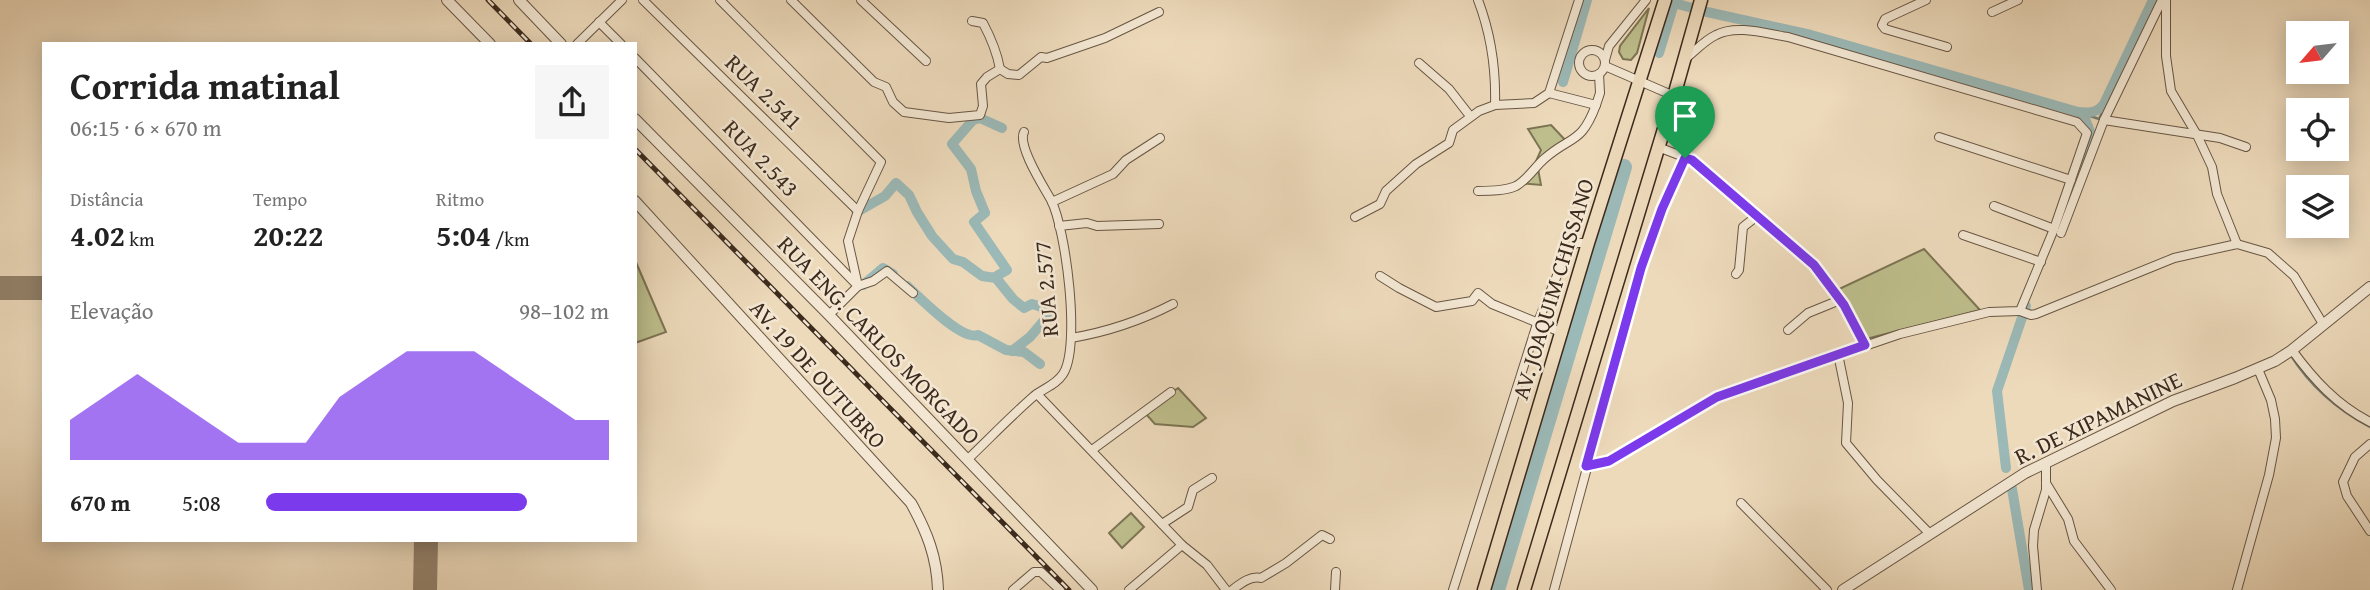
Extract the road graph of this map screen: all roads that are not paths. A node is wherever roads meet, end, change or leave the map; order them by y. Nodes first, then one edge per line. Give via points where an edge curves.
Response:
1 (447, 0) edge
2 (519, 0) edge
3 (622, 0) edge
4 (643, 0) edge
5 (720, 0) edge
6 (791, 0) edge
7 (861, 0) edge
8 (1478, 0) edge
9 (1579, 0) edge
10 (1646, 0) edge
11 (1665, 0) edge
12 (1701, 0) edge
13 (1926, 0) edge
14 (2018, 0) edge
15 (2164, 0) edge
16 (1913, 2) edge
17 (1159, 12) dead end
18 (1992, 12) dead end
19 (972, 20) dead end
20 (599, 22) junction
21 (488, 42) edge
22 (559, 42) edge
23 (580, 42) edge
24 (619, 42) edge
25 (1947, 47) dead end
26 (637, 60) edge
27 (926, 61) dead end
28 (1684, 61) junction
29 (1419, 63) dead end
30 (1605, 63) junction
31 (1000, 69) junction
32 (1599, 74) junction
33 (1641, 82) junction
34 (1549, 93) junction
35 (1674, 96) junction
36 (1495, 105) junction
37 (1596, 105) junction
38 (1469, 116) junction
39 (2104, 120) junction
40 (637, 121) edge
41 (1024, 132) dead end
42 (2197, 135) junction
43 (1939, 137) dead end
44 (1160, 138) dead end
45 (1658, 147) junction
46 (2246, 147) dead end
47 (1685, 158) junction
48 (2071, 180) junction
49 (1478, 191) dead end
50 (1052, 202) junction
51 (637, 203) edge
52 (1994, 206) dead end
53 (858, 211) junction
54 (1757, 216) junction
55 (1354, 218) dead end
56 (1158, 224) dead end
57 (1059, 226) junction
58 (2058, 231) junction
59 (1963, 235) dead end
60 (1588, 243) junction
61 (2237, 244) junction
62 (2041, 262) junction
63 (1736, 274) dead end
64 (1380, 276) dead end
65 (858, 286) junction
66 (2370, 287) edge
67 (913, 293) dead end
68 (1840, 300) junction
69 (1173, 304) dead end
70 (2020, 311) junction
71 (830, 315) junction
72 (1537, 324) junction
73 (2323, 324) junction
74 (1788, 330) dead end
75 (1563, 332) junction
76 (1071, 338) junction
77 (1865, 345) junction
78 (2292, 351) junction
79 (1838, 355) junction
80 (2258, 369) junction
81 (1171, 392) dead end
82 (1037, 394) junction
83 (2370, 422) edge
84 (2370, 444) edge
85 (1092, 450) junction
86 (968, 459) junction
87 (2046, 463) junction
88 (1586, 466) junction
89 (1212, 478) dead end
90 (2046, 482) junction
91 (1741, 503) dead end
92 (1162, 524) junction
93 (2370, 531) edge
94 (1929, 533) junction
95 (1330, 540) dead end
96 (1182, 545) junction
97 (1336, 572) dead end
98 (1860, 586) edge
99 (938, 590) edge
100 (1013, 590) edge
101 (1060, 590) edge
102 (1092, 590) edge
103 (1129, 590) edge
104 (1226, 590) edge
105 (1232, 590) edge
106 (1335, 590) edge
107 (1453, 590) edge
108 (1484, 590) edge
109 (1524, 590) edge
110 (1554, 590) edge
111 (1828, 590) edge
112 (1843, 590) edge
113 (2037, 590) edge
114 (2110, 590) edge
115 (2237, 590) edge

1 - 21 street
2 - 22 street
3 - 20 street
4 - 53 street, RUA 2.541
5 - 53 street via 881,162
6 - 31 street via 874,82 886,87 899,110 933,117 980,115 981,84
7 - 27 street
8 - 36 street via 1492,55
9 - 34 street
10 - 30 street via 1609,46
11 - 33 main road, AV. JOAQUIM CHISSANO
12 - 28 main road
13 - 16 street
14 - 18 street
15 - 39 street
15 - 42 street via 2171,91
16 - 25 street via 1885,19 1885,29
17 - 31 street via 1105,38 1041,57 1018,75
19 - 31 street via 982,23 994,44
20 - 23 street
20 - 24 street
26 - 65 street, RUA 2.543
28 - 35 main road
28 - 48 street via 1718,33 1748,30 1788,37 2077,122 2087,133
29 - 38 street
30 - 32 street
30 - 32 street via 1595,51 1580,59 1584,73
30 - 33 street
32 - 37 street
33 - 35 street
33 - 60 main road, AV. JOAQUIM CHISSANO
34 - 36 street via 1534,103
34 - 37 street
35 - 45 main road
36 - 38 street
37 - 49 street via 1579,136 1545,158 1520,183
38 - 55 street via 1453,130 1449,143 1406,173 1386,191 1380,204
39 - 42 street
39 - 58 street
40 - 71 street, RUA ENG. CARLOS MORGADO
41 - 50 street, RUA 2.577 via 1037,178
42 - 46 street
42 - 61 street
43 - 48 street
44 - 50 street via 1113,174
45 - 47 street
45 - 109 main road
47 - 54 street
47 - 88 street via 1641,268
48 - 58 street
50 - 57 street, RUA 2.577
51 - 99 street, AV. 19 DE OUTUBRO via 911,503 934,551
52 - 58 street
53 - 65 street via 848,241
54 - 63 street via 1742,227
54 - 68 street via 1814,265
56 - 57 street
57 - 76 street, RUA 2.577 via 1068,268
58 - 62 street
59 - 62 street
60 - 72 street via 1570,246
60 - 75 main road, AV. JOAQUIM CHISSANO
61 - 70 street via 2174,258 2031,315
61 - 73 street via 2268,253 2294,276
62 - 70 street
64 - 72 street via 1436,307 1472,301 1478,293
65 - 67 street via 887,271
65 - 71 street
66 - 73 street, R. DE XIPAMANINE
68 - 74 street via 1808,313
68 - 77 street
69 - 76 street via 1128,324
70 - 77 street via 1989,312
71 - 86 street, RUA ENG. CARLOS MORGADO
72 - 75 street
72 - 107 street
73 - 78 street, R. DE XIPAMANINE
75 - 108 main road, AV. JOAQUIM CHISSANO
76 - 82 street, RUA 2.577 via 1063,373
77 - 79 street
78 - 80 street, R. DE XIPAMANINE
78 - 83 street via 2333,399
79 - 88 street via 1717,397 1609,461
79 - 94 street via 1848,403 1846,443
80 - 87 street, R. DE XIPAMANINE via 2173,401
80 - 115 street via 2271,400 2276,438
81 - 85 street
82 - 85 street
82 - 86 street, RUA 2.577
84 - 93 street via 2354,457 2343,482
85 - 92 street
86 - 102 street, RUA ENG. CARLOS MORGADO
87 - 90 street
87 - 94 street, R. DE XIPAMANINE
88 - 110 street
89 - 92 street via 1193,490 1188,507
90 - 113 street via 2034,530
90 - 114 street via 2068,519 2074,541
91 - 111 street
92 - 96 street
94 - 98 street, R. DE XIPAMANINE
95 - 105 street via 1322,536 1286,563
96 - 103 street
96 - 104 street via 1207,565
97 - 106 street
98 - 112 street, R. DE XIPAMANINE
100 - 101 street via 1034,572 1041,572

